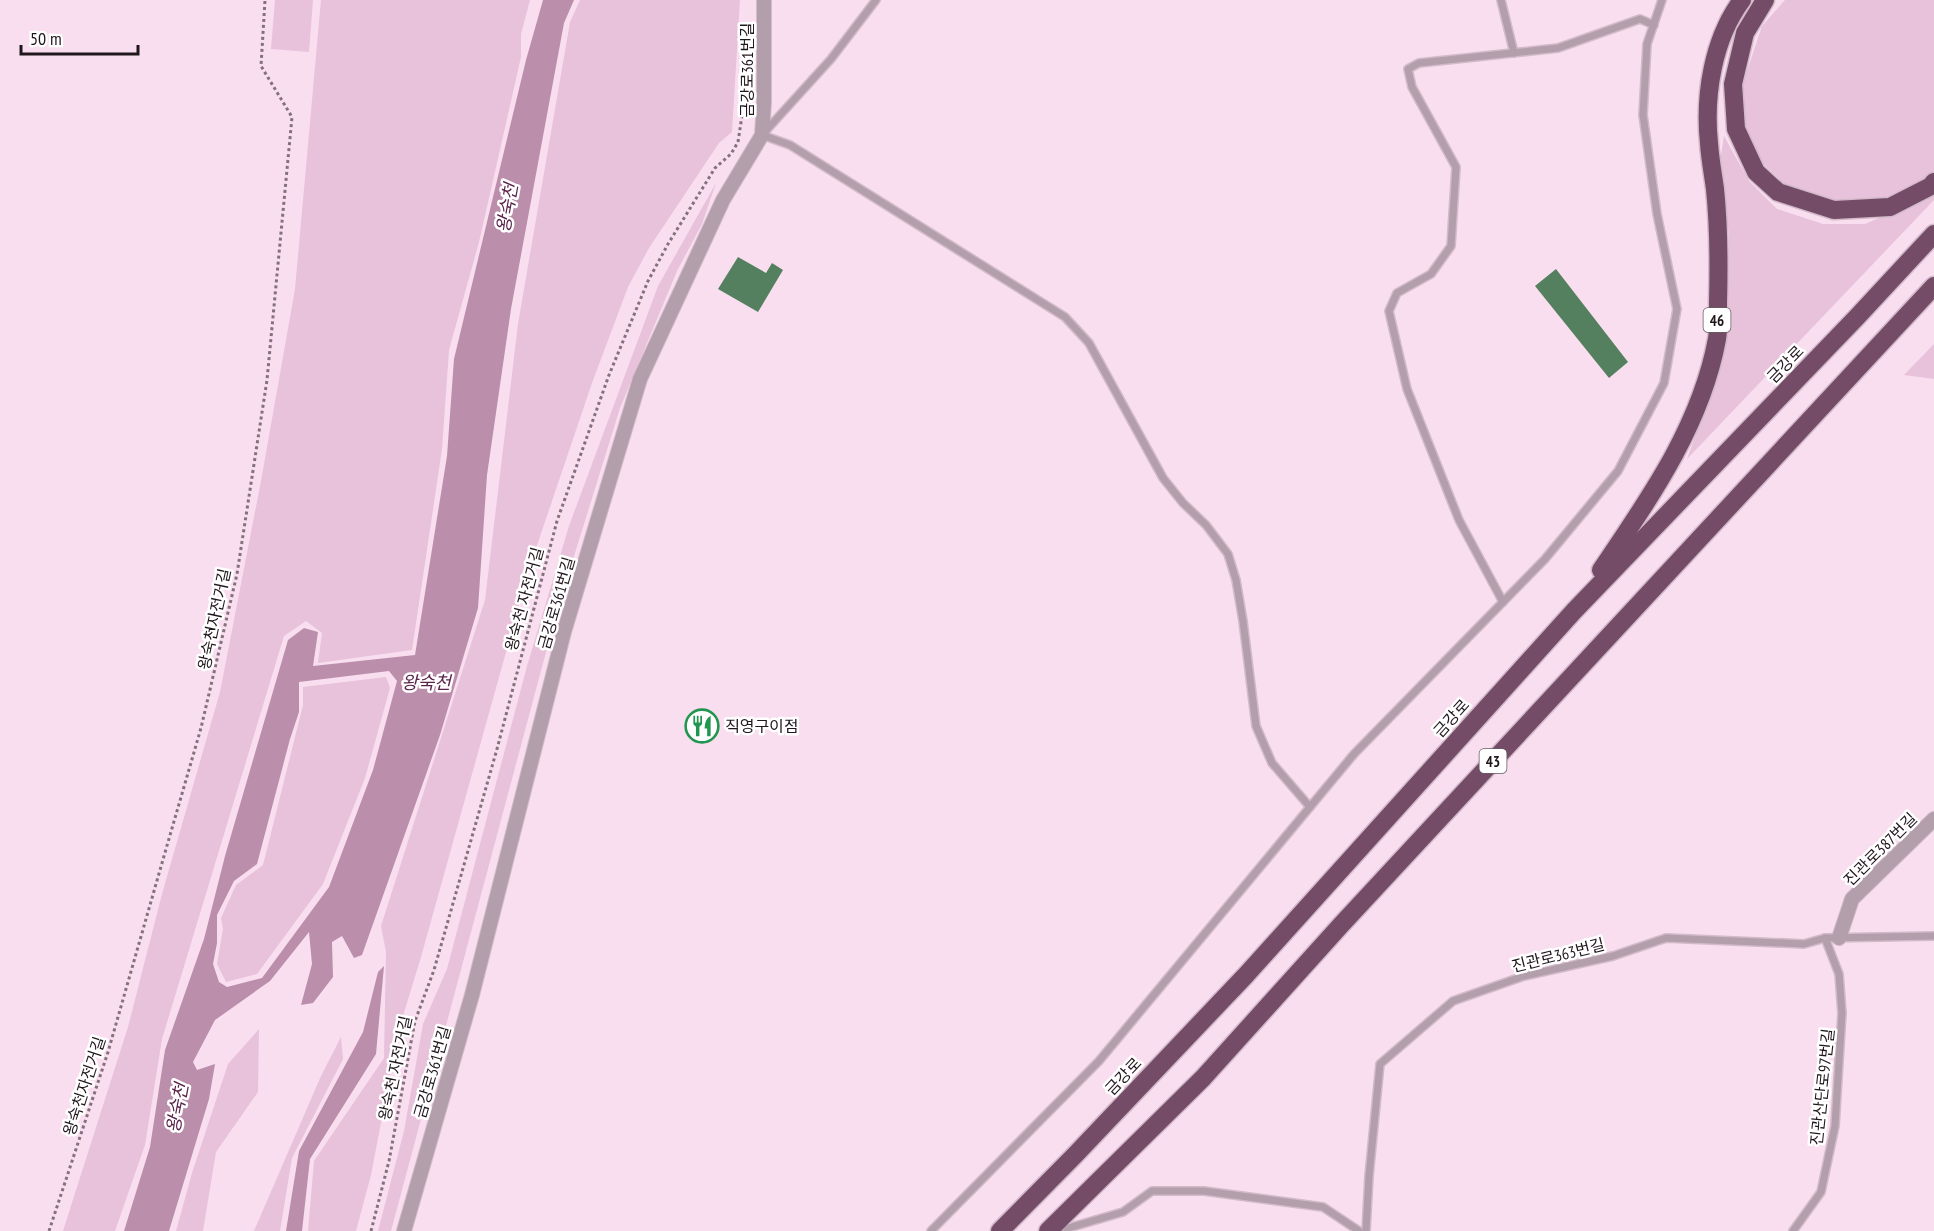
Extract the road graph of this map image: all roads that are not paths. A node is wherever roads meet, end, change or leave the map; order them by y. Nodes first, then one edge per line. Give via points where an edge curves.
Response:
1 (764, 0) edge
2 (876, 0) edge
3 (1501, 0) edge
4 (1662, 0) edge
5 (1742, 0) edge
6 (1765, 0) edge
7 (1654, 25) junction
8 (1514, 52) junction
9 (762, 135) junction
10 (1934, 182) edge
11 (1934, 234) edge
12 (1934, 286) edge
13 (1503, 602) junction
14 (1574, 610) junction
15 (1310, 807) junction
16 (1934, 819) edge
17 (1934, 936) edge
18 (1832, 938) junction
19 (404, 1231) edge
20 (931, 1231) edge
21 (1000, 1231) edge
22 (1048, 1231) edge
23 (1058, 1231) edge
24 (1359, 1231) edge
25 (1366, 1231) edge
26 (1793, 1231) edge

1 - 9 street, 금강로361번길
2 - 9 lane via 831,59
3 - 8 lane
4 - 7 lane
5 - 14 highway, 46 via 1731,14 1716,55 1708,97 1719,264 1717,338 1705,384 1679,448
6 - 10 highway via 1745,33 1733,84 1736,129 1756,172 1778,192 1834,210 1890,207
7 - 8 lane via 1640,19 1558,48
7 - 13 lane via 1647,45 1643,115 1657,214 1677,309 1664,383 1618,471 1545,559
8 - 13 lane via 1419,63 1408,69 1412,87 1456,167 1451,246 1431,274 1397,293 1389,311 1407,388 1459,520
9 - 15 lane via 790,145 1019,287 1065,317 1089,343 1163,478 1228,554 1243,621 1256,726 1272,764
9 - 19 street, 금강로361번길 via 723,200 640,380 564,632 472,995
11 - 14 highway, 금강로 / 43
12 - 22 highway, 43 via 1203,1078
13 - 15 lane via 1354,754
14 - 21 highway, 금강로 / 43 via 1246,975
15 - 20 lane via 1099,1061
16 - 18 street, 진관로387번길 via 1852,900
17 - 18 lane, 진관로363번길
18 - 25 lane, 진관로363번길 via 1804,944 1666,938 1613,956 1524,976 1453,1001 1380,1064
18 - 26 lane, 진관산단로97번길 via 1842,1013 1835,1126 1821,1192
23 - 24 lane via 1123,1212 1152,1191 1204,1191 1323,1207

